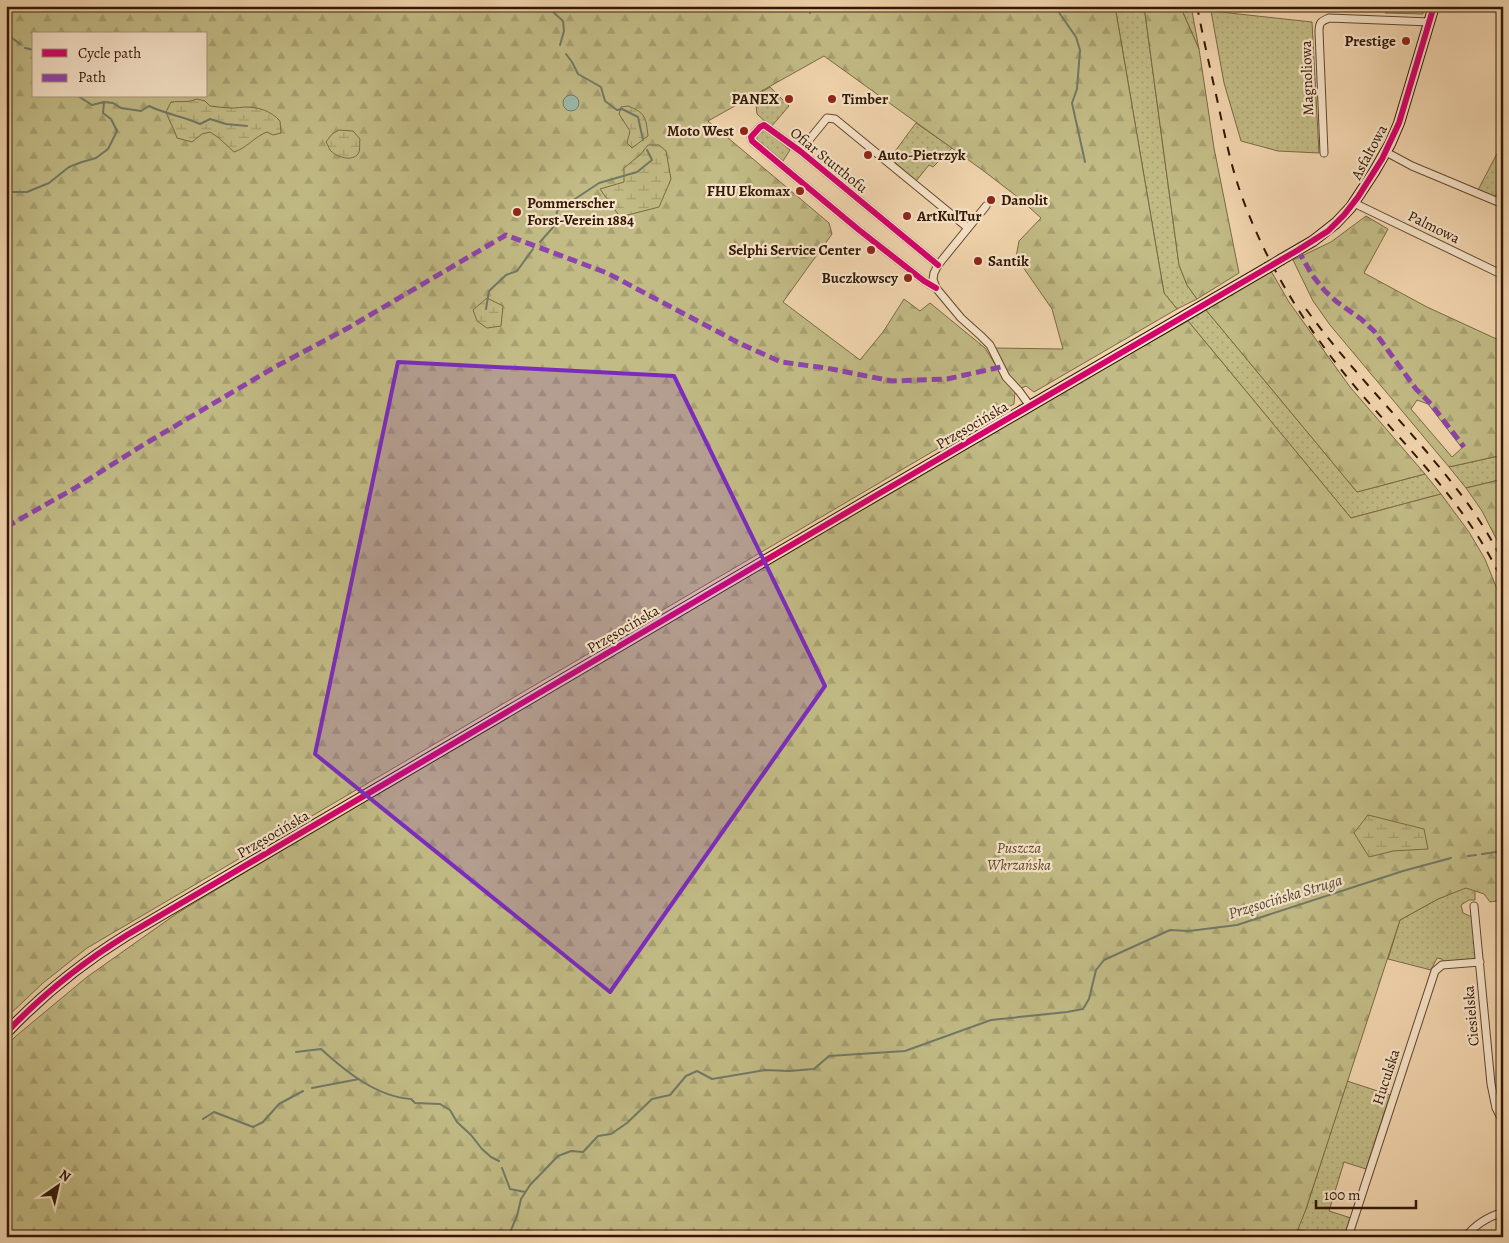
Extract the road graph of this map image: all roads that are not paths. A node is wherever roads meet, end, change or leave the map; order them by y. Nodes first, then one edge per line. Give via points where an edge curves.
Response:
1 (1434, 6) edge
2 (1430, 22) junction
3 (800, 152) junction
4 (1386, 152) junction
5 (1324, 153) dead end
6 (1354, 203) junction
7 (1503, 204) edge
8 (986, 206) dead end
9 (968, 228) junction
10 (938, 265) junction
11 (1267, 268) joint
12 (1503, 275) edge
13 (936, 288) junction
14 (1030, 406) junction
15 (1474, 906) dead end
16 (1480, 962) junction
17 (6, 1033) edge
18 (1503, 1122) edge
19 (1503, 1212) edge
20 (1348, 1237) edge
21 (1466, 1237) edge

1 - 2 street, Asfaltowa
2 - 4 street, Asfaltowa via 1399,123
2 - 5 street, Magnoliowa via 1329,18 1321,21
3 - 9 street, Ofiar Stutthofu via 827,118 835,119
3 - 10 street, Ofiar Stutthofu
3 - 13 street, Ofiar Stutthofu via 764,125 751,138 852,224
4 - 6 street, Asfaltowa
4 - 7 street
6 - 11 street, Asfaltowa, bridge via 1328,231
6 - 12 street, Palmowa
8 - 9 street
9 - 10 street
10 - 13 street via 933,279
11 - 14 street, Przęsocińska
13 - 14 street, Ofiar Stutthofu via 990,345 1006,377
14 - 17 street, Przęsocińska via 115,942 52,989
15 - 16 street, Ciesielska
16 - 18 street, Ciesielska via 1491,1084
16 - 20 street, Huculska via 1442,965 1435,971
19 - 21 street via 1475,1226

